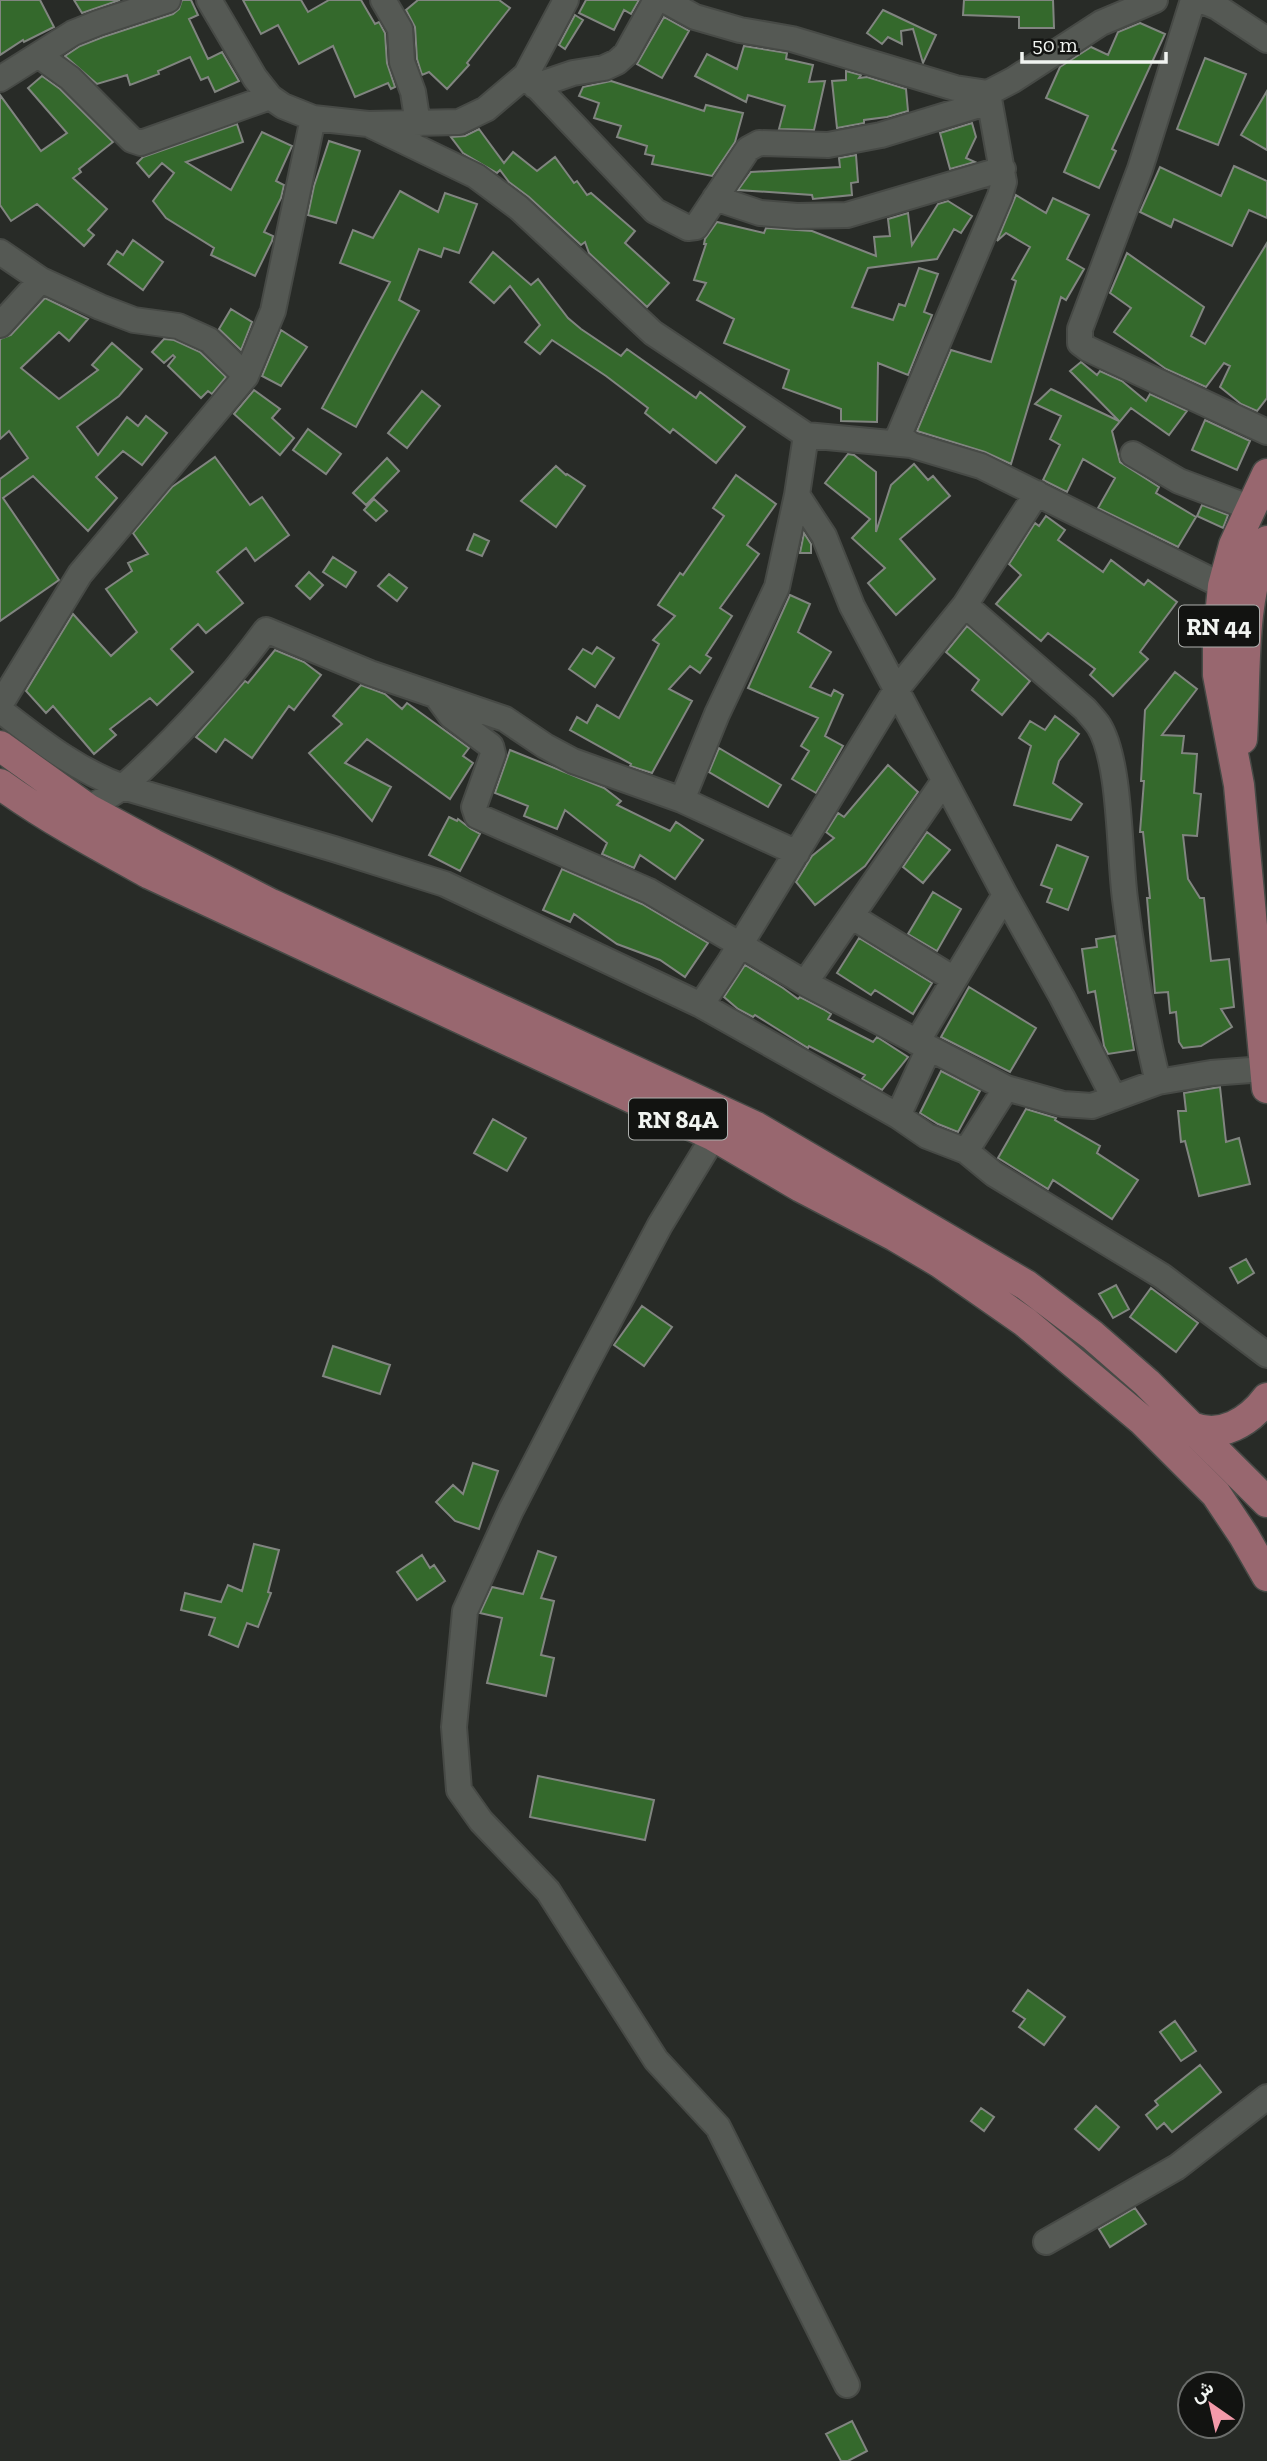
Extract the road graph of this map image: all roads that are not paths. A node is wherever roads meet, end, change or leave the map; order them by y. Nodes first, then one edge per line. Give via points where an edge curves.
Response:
1 (168, 0) edge
2 (209, 0) edge
3 (383, 0) edge
4 (566, 0) edge
5 (656, 0) edge
6 (664, 0) edge
7 (1155, 0) edge
8 (1192, 0) edge
9 (1200, 0) edge
10 (1267, 40) edge
11 (38, 55) junction
12 (0, 79) edge
13 (531, 81) junction
14 (270, 97) junction
15 (989, 97) junction
16 (313, 118) junction
17 (368, 124) junction
18 (418, 124) junction
19 (1003, 169) junction
20 (715, 198) junction
21 (0, 252) edge
22 (41, 280) junction
23 (0, 325) edge
24 (246, 376) junction
25 (1267, 432) edge
26 (806, 435) junction
27 (911, 445) junction
28 (1133, 454) dead end
29 (1267, 474) edge
30 (1037, 493) junction
31 (797, 495) junction
32 (1251, 508) junction
33 (1267, 541) edge
34 (1223, 586) junction
35 (965, 605) junction
36 (896, 690) junction
37 (437, 697) junction
38 (0, 707) edge
39 (0, 746) edge
40 (944, 781) junction
41 (0, 784) edge
42 (1239, 785) junction
43 (123, 787) junction
44 (682, 800) junction
45 (77, 818) junction
46 (797, 853) junction
47 (1005, 895) junction
48 (851, 916) junction
49 (740, 945) junction
50 (954, 979) junction
51 (804, 983) junction
52 (701, 1005) junction
53 (923, 1045) junction
54 (1266, 1079) edge
55 (1158, 1082) junction
56 (1006, 1088) junction
57 (1114, 1098) junction
58 (898, 1116) junction
59 (713, 1136) junction
60 (966, 1151) junction
61 (1267, 1355) edge
62 (1267, 1398) edge
63 (1192, 1427) junction
64 (1267, 1502) edge
65 (1267, 1576) edge
66 (1267, 2097) edge
67 (1046, 2242) dead end
68 (847, 2385) dead end

1 - 11 street via 73,33
2 - 14 street
3 - 18 street via 400,29 402,62
4 - 13 street
5 - 13 street via 617,62
6 - 15 street via 695,17 792,39
7 - 15 street via 1101,23
8 - 25 street via 1140,169 1080,329 1080,343
9 - 10 street
11 - 12 street
11 - 14 street via 71,78 132,140 141,143
13 - 18 street via 459,121
13 - 20 street via 655,211 688,228 696,227
14 - 16 street
15 - 19 street
15 - 20 street via 881,135 828,145 759,143 748,149
16 - 17 street
16 - 24 street via 273,311
17 - 18 street
17 - 26 street via 476,176 519,208 653,333
19 - 20 street via 847,215 760,213
19 - 27 street via 1000,196 899,435
21 - 22 street
22 - 23 street
22 - 24 street via 134,320 178,326 209,340
24 - 38 street via 80,574
26 - 27 street
26 - 31 street
27 - 30 street via 981,466
28 - 32 street via 1179,481
29 - 32 main road, RN 44
30 - 34 street
30 - 35 street
31 - 36 street via 824,536 845,591
31 - 44 street via 777,587
32 - 34 main road, RN 44
33 - 42 main road, RN 44 via 1251,596 1245,645
34 - 42 main road, RN 44 via 1218,675
35 - 36 street
35 - 55 street via 1099,726 1114,780 1136,988
36 - 40 street
36 - 46 street
37 - 43 street via 266,630 240,666
37 - 44 street via 505,719 573,761
37 - 49 street via 451,716 491,746 493,754 474,807 477,816 649,891
38 - 43 street via 54,752
39 - 45 main road, RN 84A
40 - 47 street
40 - 48 street
41 - 45 main road, RN 84A
42 - 54 main road, RN 44
43 - 45 street
43 - 52 street via 445,884
44 - 46 street
45 - 59 main road, RN 84A via 150,874
45 - 63 main road, RN 84A via 756,1127 1026,1284 1092,1335
46 - 49 street
47 - 50 street
47 - 57 street
48 - 50 street
48 - 51 street
49 - 51 street
49 - 52 street
50 - 53 street
51 - 53 street
52 - 58 street
53 - 56 street
53 - 58 street
54 - 55 street via 1211,1073
55 - 57 street
56 - 57 street via 1063,1104 1092,1106
56 - 60 street
58 - 60 street via 927,1136
59 - 65 main road, RN 84A via 939,1262 1025,1322 1142,1420 1216,1494
59 - 68 street via 583,1370 465,1611 454,1727 459,1790 481,1821 548,1891 656,2060 718,2127
60 - 61 street via 994,1174 1162,1276
62 - 63 main road via 1225,1431
63 - 64 main road, RN 84A
66 - 67 street via 1177,2167

